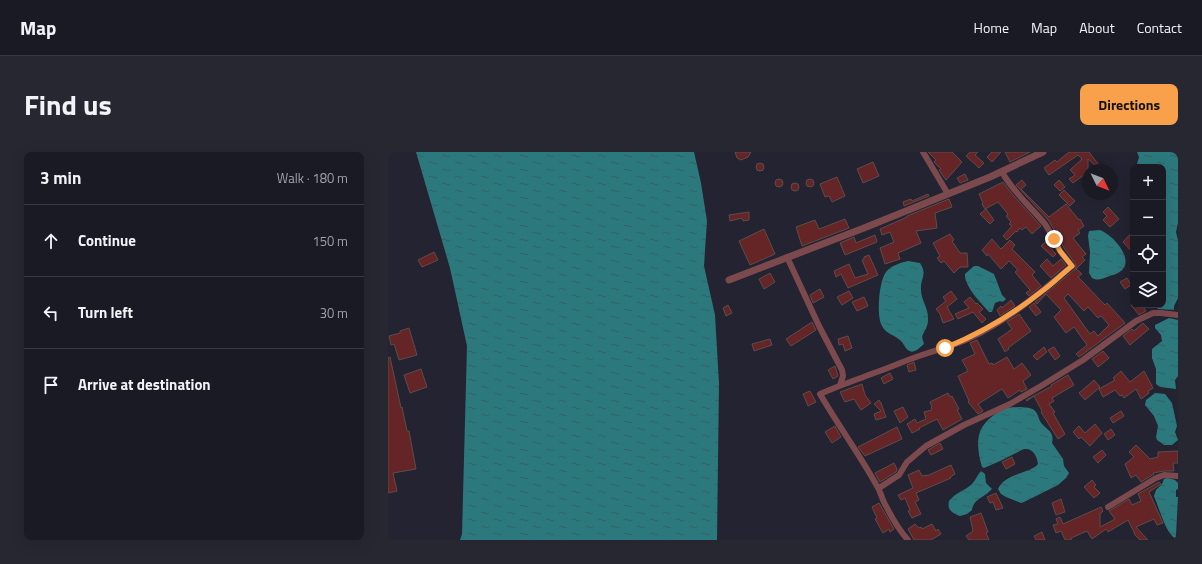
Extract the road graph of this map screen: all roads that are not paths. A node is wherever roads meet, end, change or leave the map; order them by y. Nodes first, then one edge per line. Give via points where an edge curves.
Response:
1 (923, 152) edge
2 (1043, 152) edge
3 (1002, 172) junction
4 (948, 194) junction
5 (787, 257) junction
6 (729, 280) dead end
7 (1178, 315) edge
8 (840, 385) junction
9 (1178, 476) edge
10 (879, 488) junction
11 (1108, 507) dead end
12 (908, 540) edge

1 - 4 street
2 - 3 street
3 - 4 street
3 - 8 street via 1008,184 1044,224 1072,266 1032,299 969,338
4 - 5 street
5 - 6 street
5 - 8 street via 842,370
7 - 10 street via 1153,314 1136,321 1041,386 926,446 907,462 899,474
8 - 10 street via 820,394
9 - 11 street via 1164,475 1156,478
10 - 12 street via 886,506

